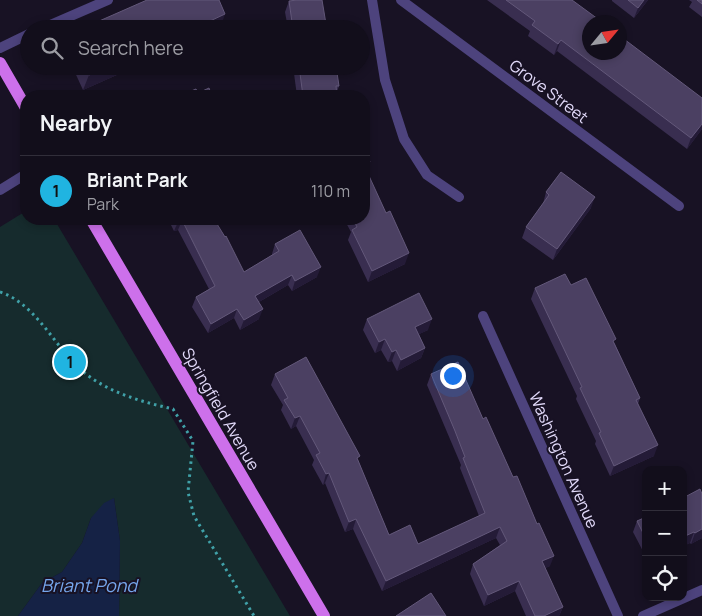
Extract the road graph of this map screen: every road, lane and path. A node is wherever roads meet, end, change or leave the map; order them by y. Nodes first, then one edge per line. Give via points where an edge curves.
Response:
1 (108, 0) edge
2 (372, 0) edge
3 (401, 0) edge
4 (62, 20) edge
5 (20, 38) edge
6 (0, 48) edge
7 (0, 63) edge
8 (20, 98) edge
9 (20, 178) edge
10 (0, 190) edge
11 (459, 197) dead end
12 (679, 206) dead end
13 (95, 225) edge
14 (0, 292) edge
15 (483, 316) dead end
16 (702, 590) edge
17 (254, 616) edge
18 (324, 616) edge
19 (618, 616) edge
20 (643, 616) edge

1 - 4 street
2 - 11 street via 385,80 404,139 427,175
3 - 12 street, Grove Street
5 - 6 street
7 - 8 main road
9 - 10 street
13 - 18 main road, Springfield Avenue
14 - 17 path via 31,312 92,379 144,403 173,409 193,441 188,492 194,516
15 - 19 street, Washington Avenue
16 - 20 street

